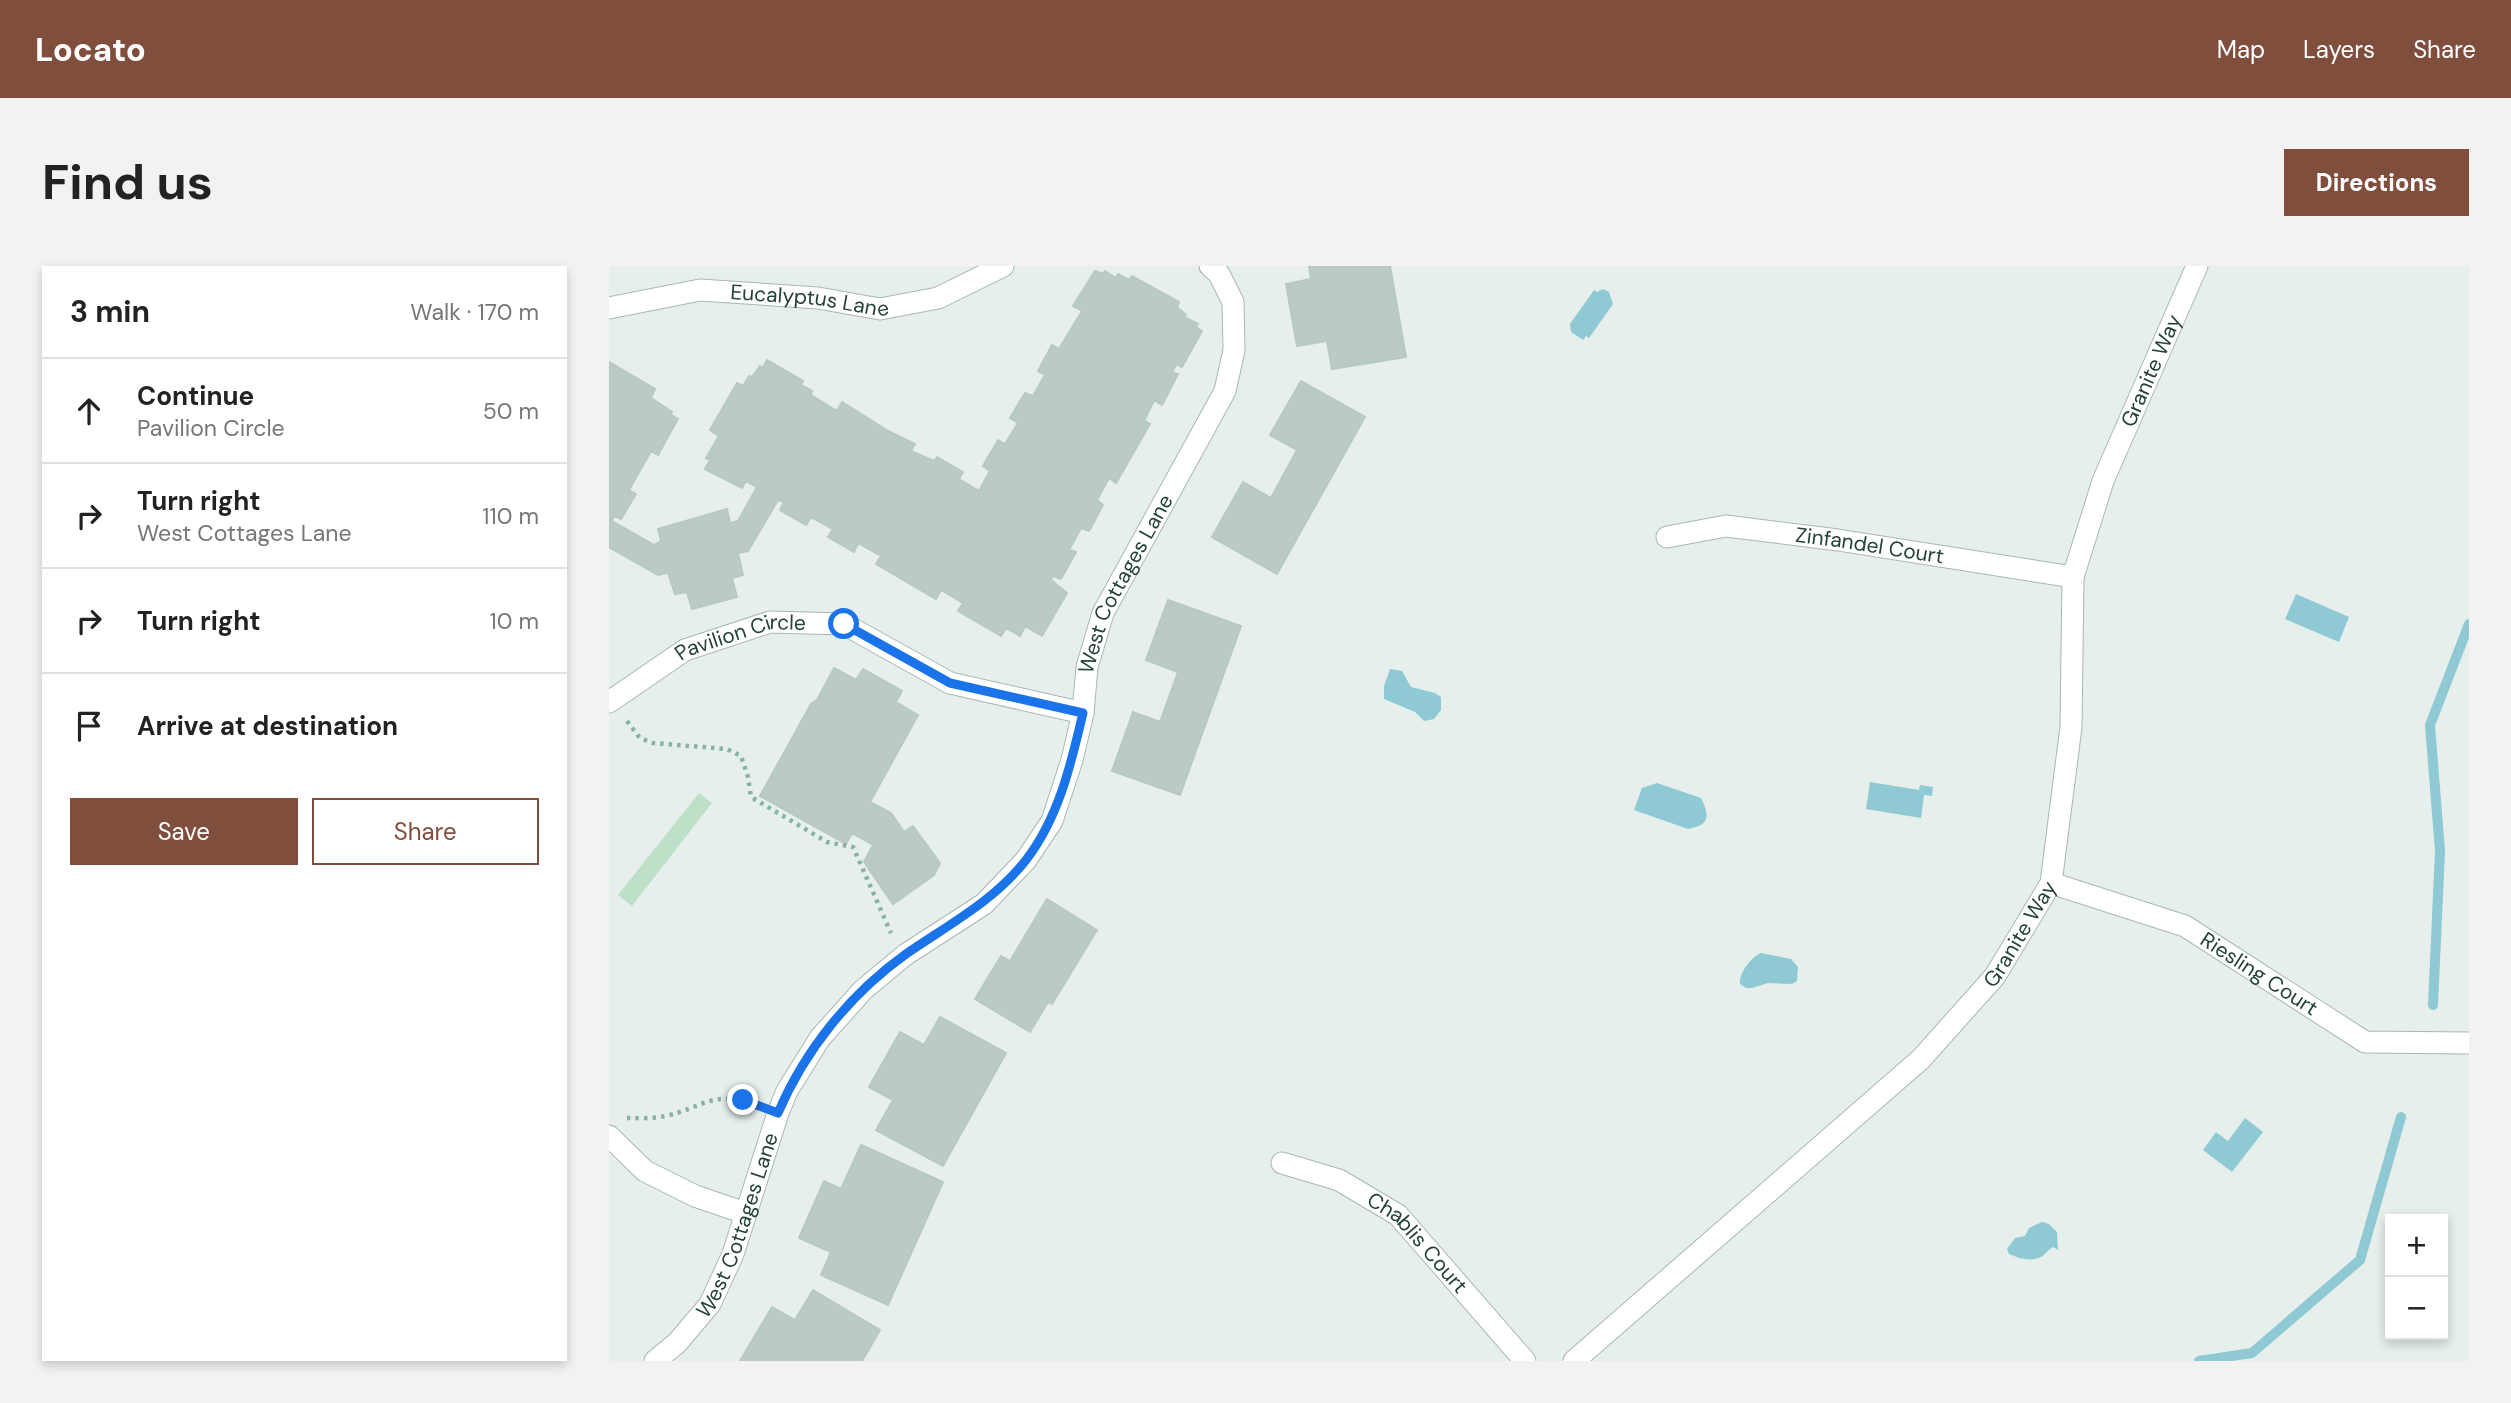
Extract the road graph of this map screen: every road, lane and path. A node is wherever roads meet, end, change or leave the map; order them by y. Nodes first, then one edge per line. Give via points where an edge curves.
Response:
1 (1003, 266) edge
2 (1210, 266) edge
3 (2197, 266) edge
4 (609, 308) edge
5 (1667, 537) dead end
6 (2073, 577) junction
7 (610, 702) edge
8 (1083, 713) junction
9 (2051, 883) junction
10 (905, 956) junction
11 (2469, 1043) edge
12 (778, 1113) junction
13 (613, 1127) edge
14 (1282, 1163) dead end
15 (745, 1213) junction
16 (655, 1361) edge
17 (1525, 1361) edge
18 (1574, 1361) edge

1 - 4 street, Eucalyptus Lane via 937,298 880,309 818,298 700,290
2 - 8 street, West Cottages Lane via 1233,302 1234,349 1225,391 1103,613 1087,667
3 - 6 street, Granite Way via 2103,481
5 - 6 street, Zinfandel Court via 1726,526
6 - 9 street, Granite Way via 2071,727
7 - 8 street, Pavilion Circle via 685,650 770,622 844,624 950,683
7 - 10 path via 640,738 727,749 741,756 751,797 827,842 853,847
8 - 10 street, West Cottages Lane via 1052,821 1026,860 984,904
9 - 11 street, Riesling Court via 2185,926 2365,1042
9 - 18 street, Granite Way via 1995,976 1921,1059
10 - 12 street, West Cottages Lane via 863,990 820,1038
12 - 13 path via 743,1100 717,1097 664,1117
12 - 15 street, West Cottages Lane
13 - 15 street via 645,1171 695,1196
14 - 17 street, Chablis Court via 1339,1180 1398,1215
15 - 16 street, West Cottages Lane via 733,1254 710,1304

